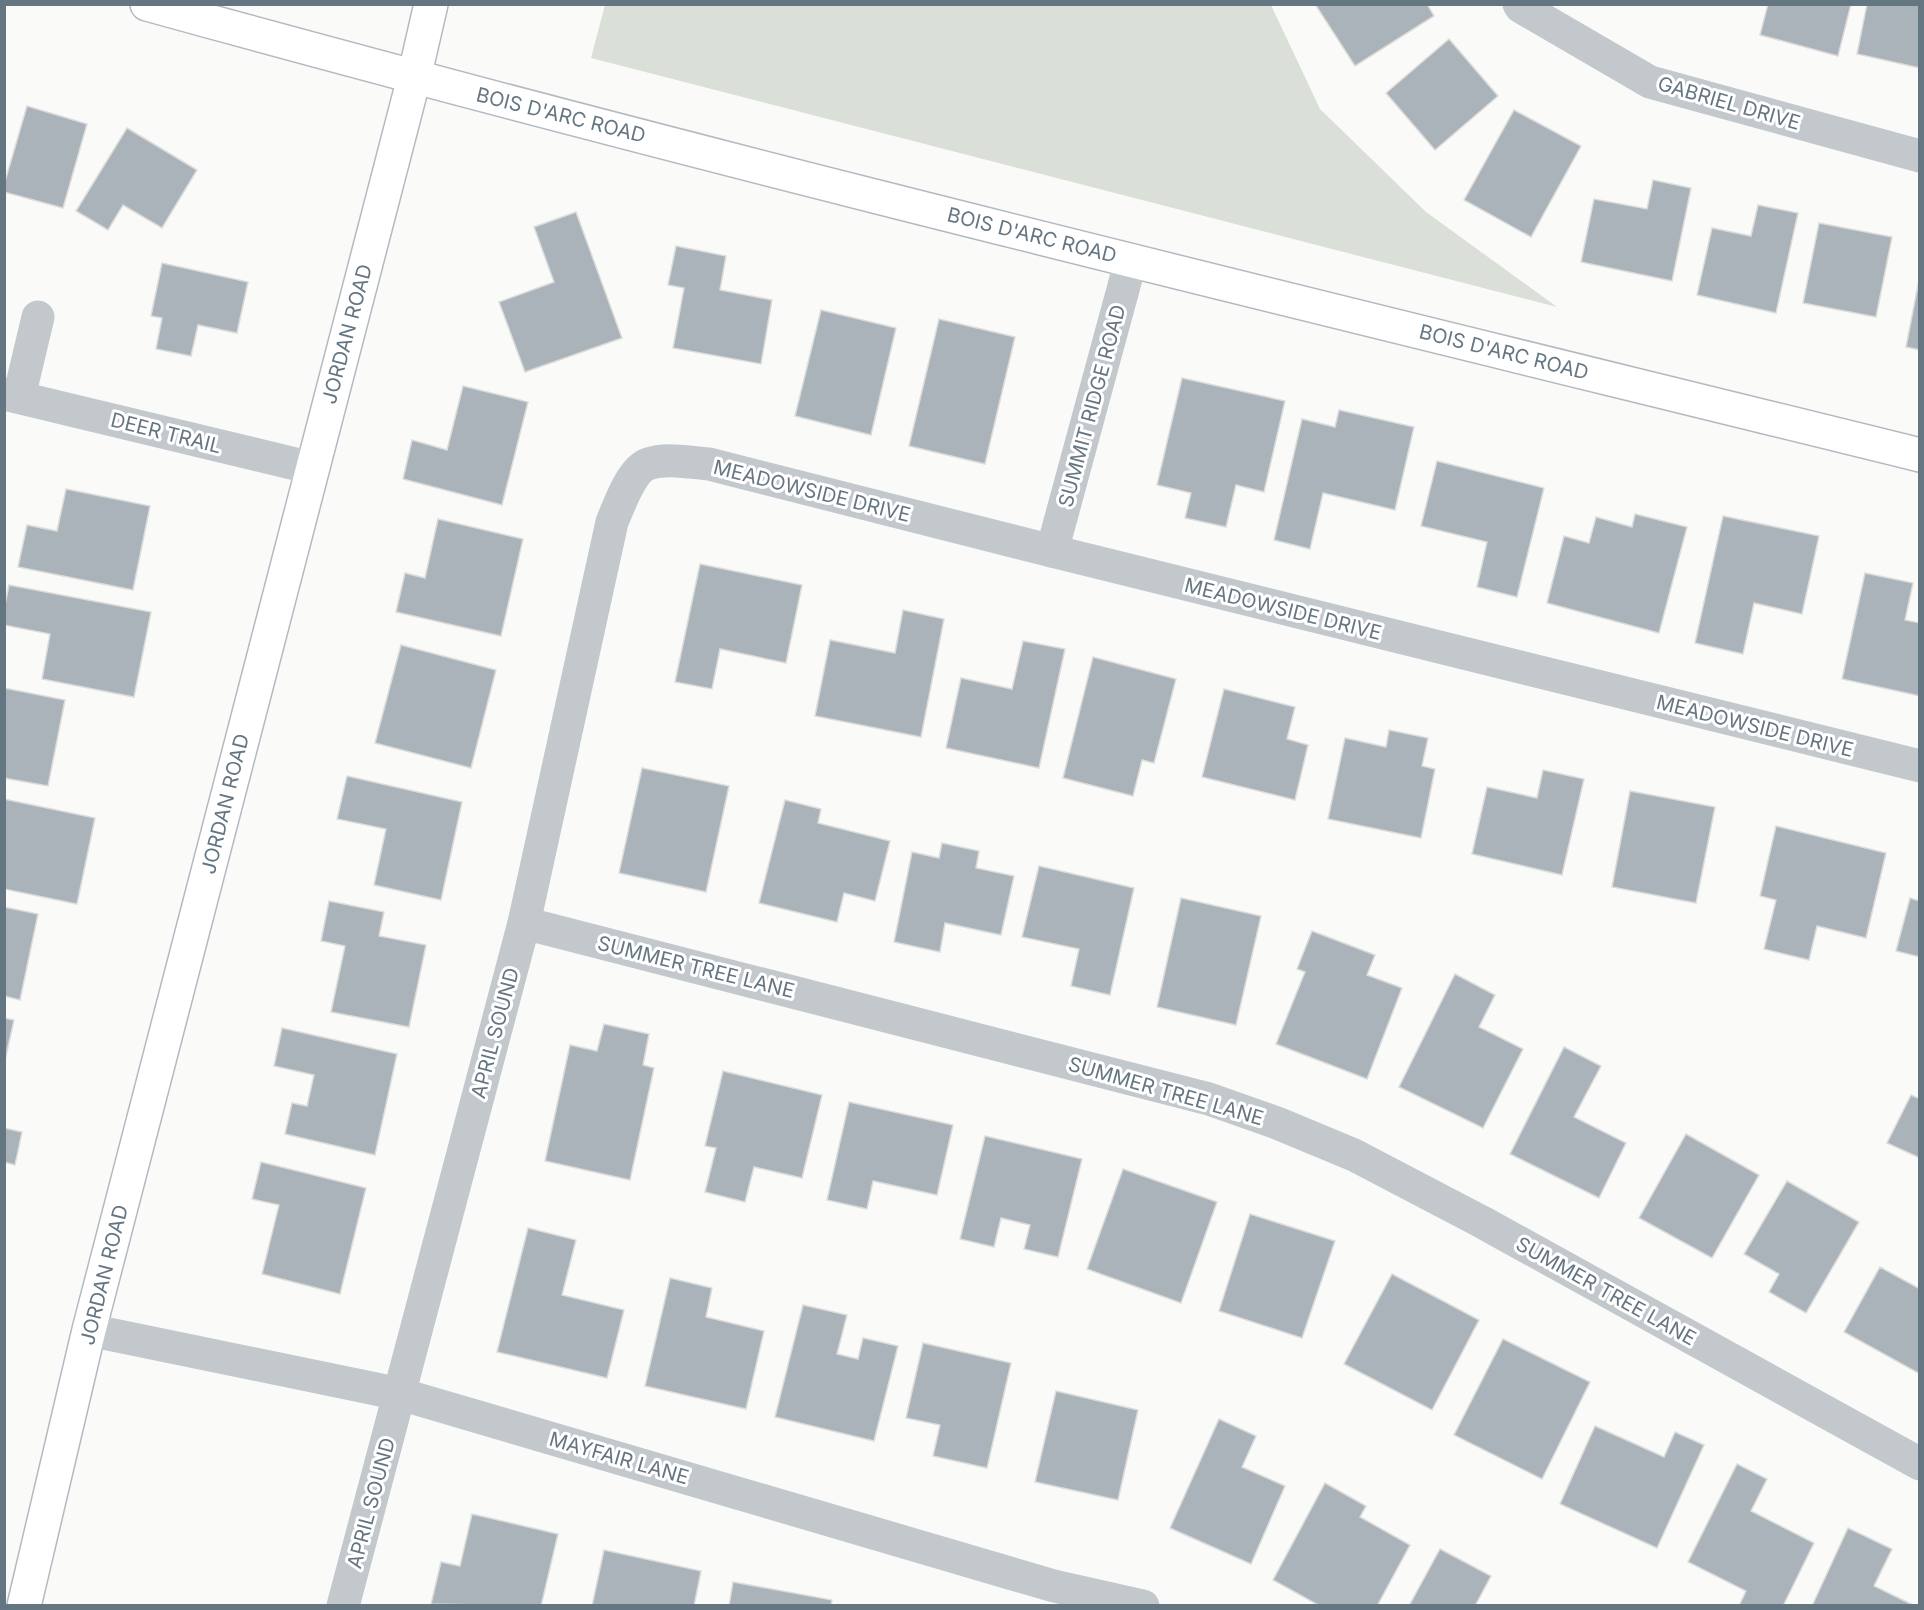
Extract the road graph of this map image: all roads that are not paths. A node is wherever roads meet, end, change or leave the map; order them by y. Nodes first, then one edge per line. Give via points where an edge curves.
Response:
1 (147, 4) edge
2 (431, 4) edge
3 (1519, 4) edge
4 (414, 78) junction
5 (1920, 156) edge
6 (1131, 260) junction
7 (38, 317) dead end
8 (12, 395) edge
9 (1920, 455) edge
10 (646, 464) joint
11 (312, 468) junction
12 (1052, 551) junction
13 (1920, 766) edge
14 (524, 923) junction
15 (89, 1330) junction
16 (400, 1394) junction
17 (1920, 1464) edge
18 (24, 1605) edge
19 (343, 1605) edge
20 (1143, 1605) edge

1 - 4 street, BOIS D'ARC ROAD
2 - 4 street, JORDAN ROAD
3 - 5 street, GABRIEL DRIVE via 1650,82
4 - 6 street, BOIS D'ARC ROAD
4 - 11 street, JORDAN ROAD
6 - 9 street, BOIS D'ARC ROAD
6 - 12 street, SUMMIT RIDGE ROAD
7 - 8 street, DEER TRAIL
8 - 11 street, DEER TRAIL
10 - 12 street, MEADOWSIDE DRIVE via 709,464
10 - 14 street, APRIL SOUND via 627,486 612,522
11 - 15 street, JORDAN ROAD
12 - 13 street, MEADOWSIDE DRIVE
14 - 16 street, APRIL SOUND
14 - 17 street, SUMMER TREE LANE via 1209,1099 1277,1123 1354,1155 1482,1222
15 - 16 street, MAYFAIR LANE
15 - 18 street, JORDAN ROAD
16 - 19 street, APRIL SOUND
16 - 20 street, MAYFAIR LANE via 1054,1586

